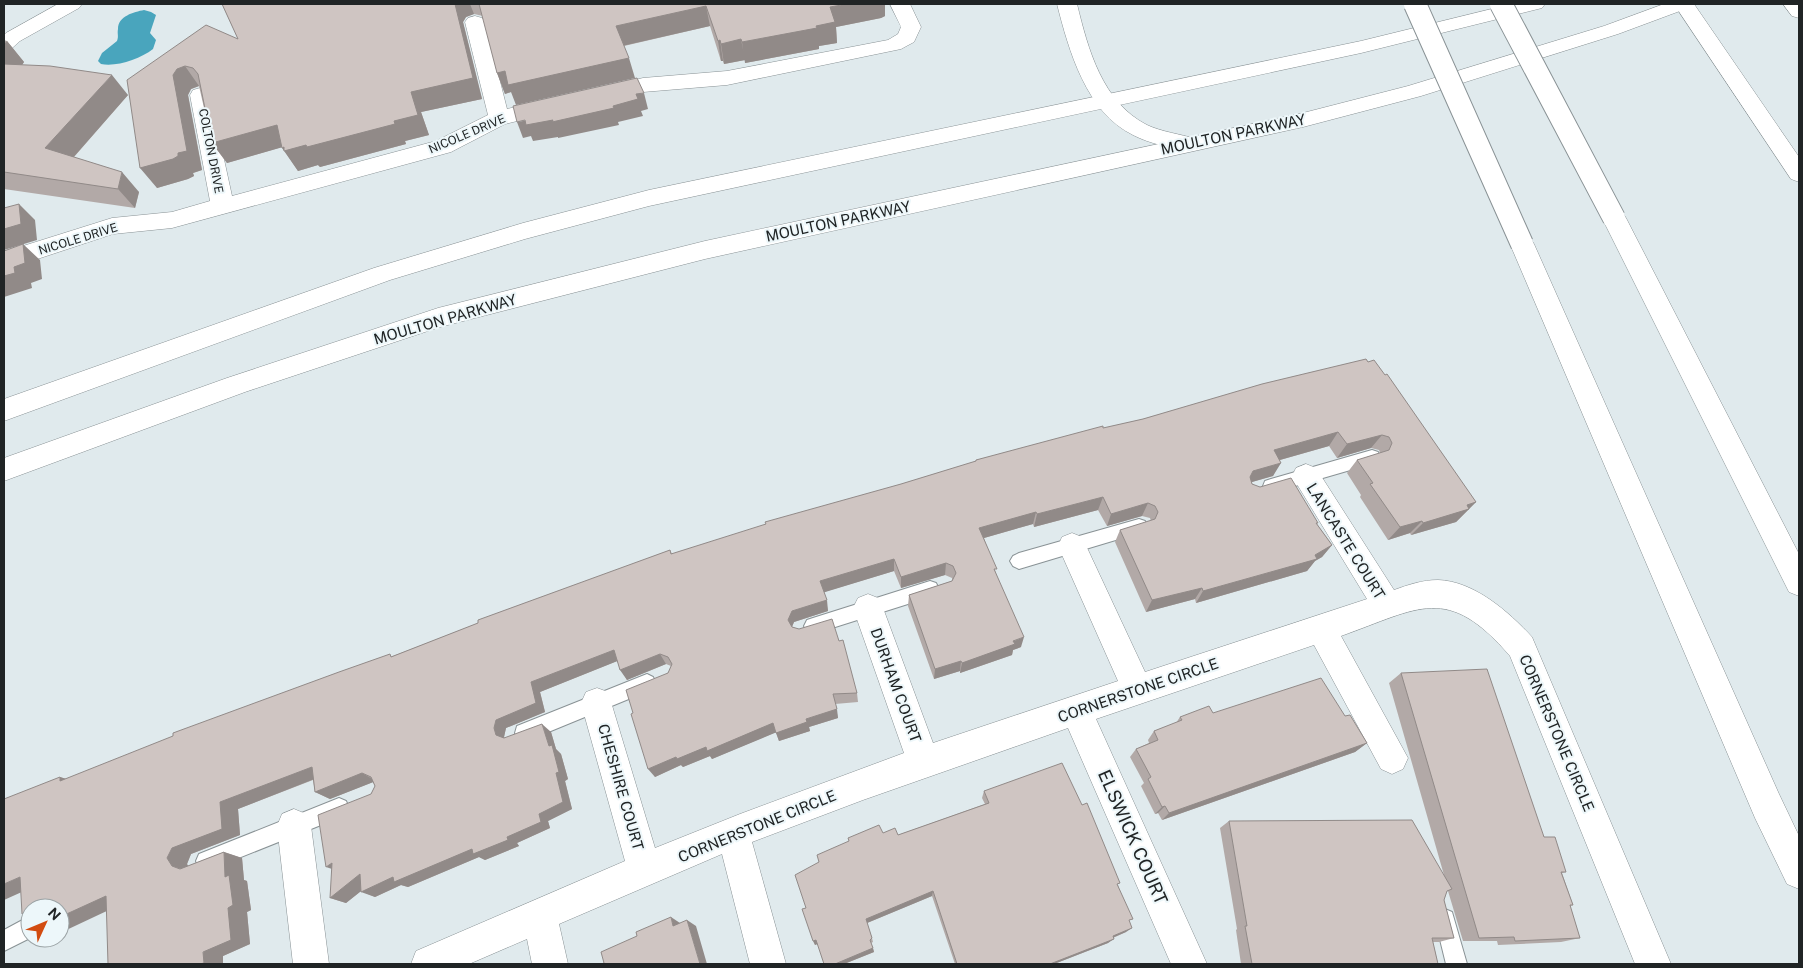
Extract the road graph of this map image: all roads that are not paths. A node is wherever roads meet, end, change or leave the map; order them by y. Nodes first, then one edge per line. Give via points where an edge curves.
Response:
1 (900, 4) edge
2 (1067, 4) edge
3 (1415, 4) edge
4 (1501, 4) edge
5 (1535, 4) edge
6 (1682, 4) edge
7 (1793, 4) edge
8 (64, 5) edge
9 (1799, 12) edge
10 (475, 22) dead end
11 (4, 45) edge
12 (200, 96) edge
13 (1107, 100) junction
14 (499, 118) junction
15 (1188, 144) junction
16 (1799, 174) edge
17 (222, 207) junction
18 (4, 261) edge
19 (4, 410) edge
20 (1372, 457) edge
21 (4, 470) edge
22 (1306, 476) junction
23 (1252, 491) edge
24 (1143, 525) edge
25 (1072, 546) junction
26 (1019, 561) dead end
27 (1799, 583) edge
28 (944, 585) edge
29 (1387, 606) junction
30 (868, 608) junction
31 (1321, 628) junction
32 (801, 630) edge
33 (667, 675) edge
34 (1137, 690) junction
35 (597, 703) junction
36 (1076, 710) junction
37 (515, 736) edge
38 (1392, 758) dead end
39 (924, 763) junction
40 (359, 800) edge
41 (294, 826) junction
42 (733, 834) junction
43 (199, 863) edge
44 (645, 870) junction
45 (1799, 872) edge
46 (1441, 904) edge
47 (539, 915) junction
48 (20, 932) edge
49 (4, 941) edge
50 (311, 964) edge
51 (430, 964) edge
52 (550, 964) edge
53 (768, 964) edge
54 (1189, 964) edge
55 (1457, 964) edge
56 (1653, 964) edge

1 - 14 main road, NICOLE DRIVE via 911,26 907,38 894,45 727,78 643,85
2 - 13 main road via 1084,62
3 - 45 main road, bridge via 1763,797
4 - 27 main road, bridge via 1614,218
5 - 13 main road via 1361,46
6 - 15 main road, MOULTON PARKWAY via 1611,30 1414,91 1304,120
6 - 16 main road
7 - 9 main road
8 - 11 main road
10 - 14 main road
12 - 17 main road, COLTON DRIVE
13 - 15 main road via 1138,129
13 - 19 main road via 648,198 523,231 382,274
14 - 17 main road, NICOLE DRIVE via 443,147
15 - 21 main road, MOULTON PARKWAY via 706,250 438,318 236,384
17 - 18 main road, NICOLE DRIVE via 172,220 112,226
20 - 22 lane
22 - 23 lane
22 - 29 main road, LANCASTE COURT
24 - 25 lane
25 - 26 lane
25 - 34 main road
28 - 30 lane
29 - 31 main road, CORNERSTONE CIRCLE
29 - 56 main road, CORNERSTONE CIRCLE via 1416,596 1442,594 1475,605 1500,623 1521,646
30 - 32 lane
30 - 39 main road, DURHAM COURT
31 - 34 main road, CORNERSTONE CIRCLE
31 - 38 main road
33 - 35 lane
34 - 36 main road, CORNERSTONE CIRCLE
35 - 37 lane
35 - 44 main road, CHESHIRE COURT
36 - 39 main road, CORNERSTONE CIRCLE
36 - 54 main road, ELSWICK COURT
39 - 42 main road, CORNERSTONE CIRCLE
40 - 41 lane
41 - 43 lane
41 - 50 main road
42 - 44 main road, CORNERSTONE CIRCLE
42 - 53 main road
44 - 47 main road, CORNERSTONE CIRCLE
46 - 55 lane
47 - 51 main road, CORNERSTONE CIRCLE
47 - 52 main road
48 - 49 lane

